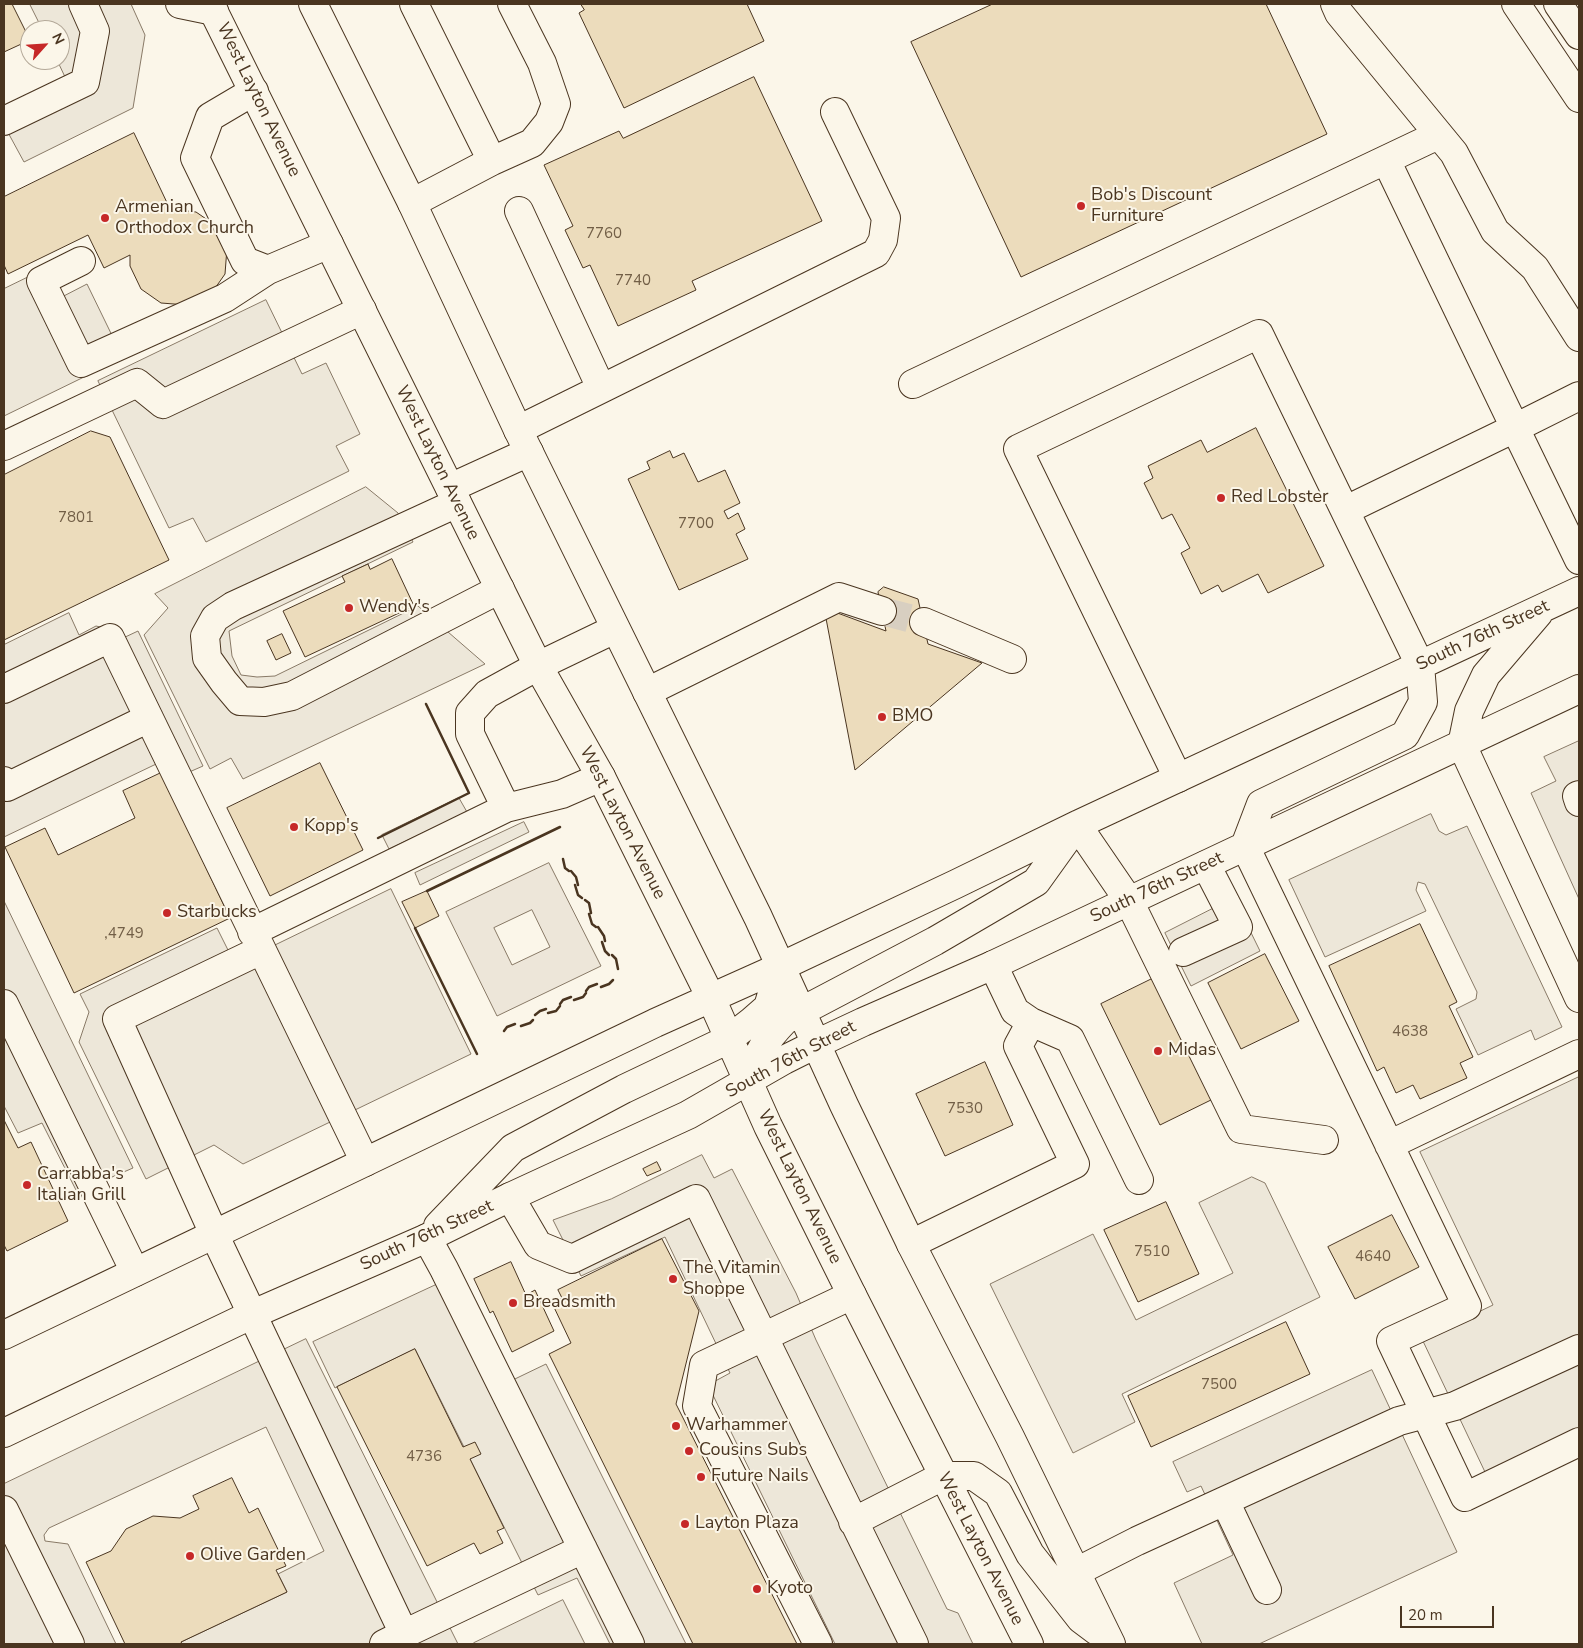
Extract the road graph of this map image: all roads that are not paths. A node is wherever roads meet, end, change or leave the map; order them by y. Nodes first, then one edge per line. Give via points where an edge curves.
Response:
1 (83, 4) edge
2 (180, 4) edge
3 (313, 4) edge
4 (414, 4) edge
5 (512, 4) edge
6 (1335, 4) edge
7 (1516, 4) edge
8 (1558, 4) edge
9 (212, 7) edge
10 (1579, 35) edge
11 (254, 91) junction
12 (1579, 98) edge
13 (835, 112) dead end
14 (4, 120) edge
15 (1438, 135) junction
16 (1386, 160) junction
17 (492, 161) junction
18 (412, 203) junction
19 (519, 212) dead end
20 (329, 244) junction
21 (82, 261) dead end
22 (268, 270) junction
23 (362, 310) junction
24 (1579, 337) edge
25 (913, 384) dead end
26 (601, 388) junction
27 (1579, 396) edge
28 (1515, 428) junction
29 (524, 441) junction
30 (4, 446) edge
31 (454, 495) junction
32 (1346, 510) junction
33 (1579, 560) edge
34 (500, 589) junction
35 (1579, 591) edge
36 (1543, 608) junction
37 (882, 612) tunnel mouth
38 (924, 622) tunnel mouth
39 (615, 629) junction
40 (1012, 659) dead end
41 (1420, 665) junction
42 (538, 666) junction
43 (4, 689) edge
44 (1579, 689) edge
45 (647, 692) junction
46 (149, 718) junction
47 (1462, 745) junction
48 (601, 777) junction
49 (1178, 778) junction
50 (4, 781) edge
51 (1579, 795) edge
52 (1579, 802) edge
53 (506, 808) junction
54 (1077, 825) junction
55 (1245, 846) junction
56 (1206, 865) junction
57 (1129, 901) junction
58 (257, 941) junction
59 (1184, 952) dead end
60 (993, 965) junction
61 (780, 967) junction
62 (710, 998) junction
63 (1579, 998) edge
64 (801, 1011) junction
65 (7, 1019) edge
66 (1031, 1022) junction
67 (729, 1039) junction
68 (816, 1044) junction
69 (1579, 1054) edge
70 (748, 1082) junction
71 (1324, 1140) dead end
72 (1389, 1145) junction
73 (365, 1162) junction
74 (1139, 1180) dead end
75 (510, 1198) junction
76 (214, 1234) junction
77 (427, 1238) junction
78 (911, 1244) junction
79 (135, 1272) junction
80 (852, 1295) junction
81 (253, 1314) junction
82 (4, 1335) edge
83 (764, 1337) junction
84 (1579, 1349) edge
85 (1425, 1415) junction
86 (4, 1433) edge
87 (1579, 1442) edge
88 (943, 1476) junction
89 (1225, 1502) junction
90 (4, 1510) edge
91 (853, 1522) junction
92 (583, 1549) junction
93 (1076, 1572) junction
94 (1267, 1590) dead end
95 (394, 1639) edge
96 (1110, 1643) edge
97 (70, 1644) edge
98 (630, 1644) edge
99 (818, 1644) edge
100 (914, 1644) edge
101 (1029, 1644) edge

1 - 14 main road via 95,31 85,82
2 - 9 main road
3 - 18 main road
4 - 17 main road
5 - 17 main road via 542,63 556,104 549,122 532,143
6 - 15 main road
7 - 12 main road
8 - 10 main road
9 - 11 main road, West Layton Avenue
11 - 20 main road, West Layton Avenue
11 - 22 main road via 210,117 195,158 245,261
13 - 26 main road via 886,218 883,240 876,254
15 - 16 main road
15 - 24 main road via 1454,153 1495,231 1535,268
16 - 25 main road
16 - 28 main road
17 - 18 main road
18 - 29 main road
19 - 26 main road
20 - 22 main road
20 - 23 main road, West Layton Avenue
21 - 22 main road via 41,281 81,363 225,298
23 - 30 main road via 163,404 137,383
23 - 31 main road, West Layton Avenue
26 - 29 main road
27 - 28 main road
28 - 32 main road
28 - 33 main road
29 - 31 main road
29 - 39 main road
31 - 34 main road, West Layton Avenue
31 - 34 main road via 233,606 215,618 205,636 207,658 240,701 264,702 292,696
32 - 41 main road
32 - 49 main road via 1259,334 1018,449
34 - 42 main road, West Layton Avenue
35 - 36 main road, South 76th Street
36 - 41 main road, South 76th Street
36 - 47 main road via 1486,675 1469,711
37 - 45 main road via 839,597
38 - 40 main road
39 - 42 main road
39 - 45 main road
41 - 49 main road, South 76th Street
41 - 55 main road via 1423,702 1405,734 1260,804
42 - 48 main road, West Layton Avenue
42 - 53 main road via 487,694 470,713 470,734
43 - 46 main road via 110,638
44 - 47 main road, South 76th Street
45 - 61 main road
46 - 50 main road via 7,787
46 - 58 main road
47 - 55 main road, South 76th Street
47 - 63 main road
48 - 53 main road via 562,794
48 - 62 main road, West Layton Avenue
49 - 54 main road, South 76th Street
51 - 52 main road
53 - 58 main road
54 - 57 main road
54 - 61 main road, South 76th Street
54 - 64 main road via 1036,882 935,941
55 - 56 main road, South 76th Street
55 - 72 main road
56 - 57 main road, South 76th Street
56 - 59 main road via 1238,926
57 - 60 main road, South 76th Street
57 - 71 main road via 1241,1129
58 - 73 main road
58 - 76 main road via 117,1019
60 - 66 main road via 1016,1011
60 - 68 main road, South 76th Street
61 - 62 main road, South 76th Street
61 - 64 main road
61 - 67 main road via 768,1007
62 - 67 main road, West Layton Avenue
62 - 73 main road, South 76th Street
64 - 68 main road
64 - 70 main road via 785,1020 768,1038 757,1056
65 - 79 main road
66 - 74 main road via 1070,1039
66 - 78 main road via 1018,1046 1075,1164
67 - 70 main road, West Layton Avenue
67 - 77 main road via 624,1089 513,1148
68 - 70 main road, South 76th Street
68 - 78 main road
69 - 72 main road
70 - 75 main road, South 76th Street via 700,1109
70 - 80 main road, West Layton Avenue
72 - 85 main road via 1466,1306 1391,1341
73 - 76 main road, South 76th Street
75 - 77 main road, South 76th Street
75 - 83 main road via 538,1245 572,1259 696,1199
76 - 79 main road, South 76th Street
76 - 81 main road
77 - 81 main road, South 76th Street
77 - 92 main road
78 - 93 main road
79 - 82 main road, South 76th Street
80 - 83 main road
80 - 88 main road, West Layton Avenue
81 - 86 main road, South 76th Street
81 - 95 main road
83 - 91 main road
83 - 99 main road via 704,1365 697,1406
84 - 85 main road via 1455,1406
85 - 87 main road via 1465,1497
85 - 89 main road via 1399,1422
88 - 91 main road
88 - 96 main road via 974,1476 998,1493 1030,1554 1081,1619
88 - 101 main road, West Layton Avenue
89 - 93 main road via 1136,1541
89 - 94 main road
90 - 97 main road
91 - 100 main road
92 - 95 main road
92 - 98 main road
93 - 96 main road

